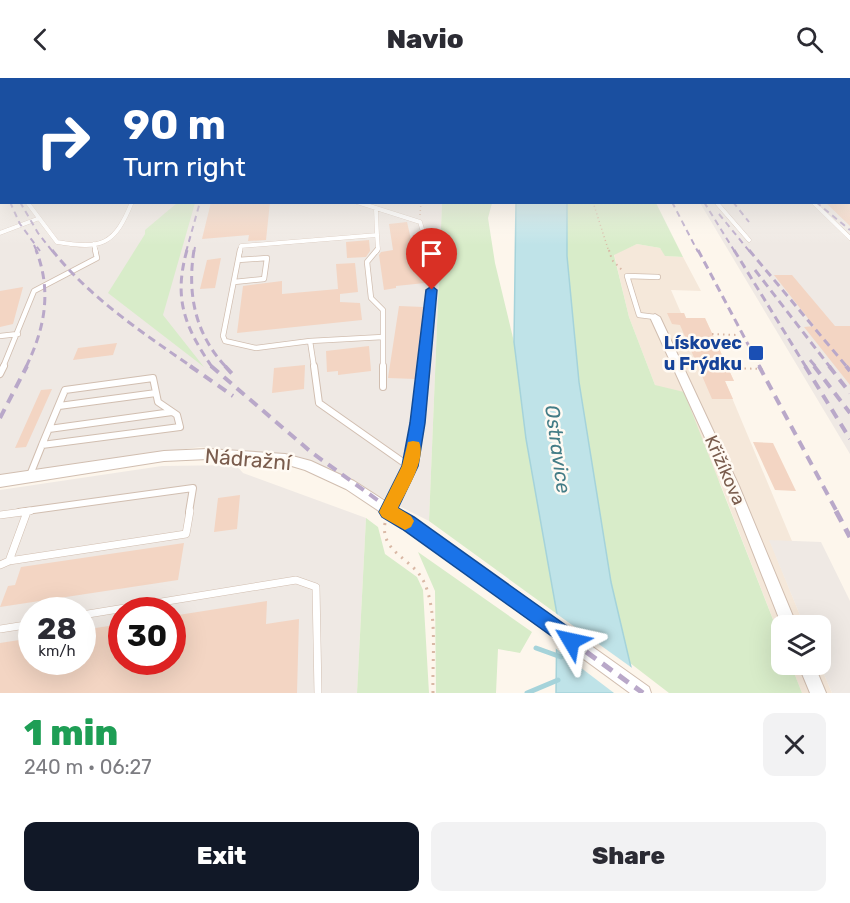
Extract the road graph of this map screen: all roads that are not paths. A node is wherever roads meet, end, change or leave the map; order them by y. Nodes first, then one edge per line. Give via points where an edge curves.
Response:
1 (28, 204) edge
2 (131, 204) edge
3 (362, 204) edge
4 (718, 204) edge
5 (815, 204) edge
6 (376, 210) junction
7 (37, 219) junction
8 (0, 233) edge
9 (377, 235) junction
10 (850, 238) edge
11 (749, 240) dead end
12 (94, 243) junction
13 (238, 260) junction
14 (658, 277) dead end
15 (234, 282) junction
16 (655, 317) joint
17 (18, 334) junction
18 (0, 336) edge
19 (383, 337) junction
20 (310, 341) junction
21 (0, 374) edge
22 (383, 387) dead end
23 (156, 393) junction
24 (59, 406) junction
25 (172, 412) junction
26 (49, 429) junction
27 (42, 445) junction
28 (410, 466) junction
29 (30, 476) junction
30 (0, 481) edge
31 (27, 512) junction
32 (388, 512) junction
33 (0, 515) edge
34 (9, 561) junction
35 (0, 565) edge
36 (96, 613) edge
37 (786, 615) edge
38 (18, 626) edge
39 (0, 629) edge
40 (811, 675) edge
41 (318, 693) edge
42 (643, 693) edge
43 (818, 693) edge

1 - 7 lane
2 - 12 lane via 120,231
3 - 6 lane
4 - 11 lane
5 - 10 lane
6 - 9 lane
6 - 28 lane via 401,213 420,222 434,268
7 - 8 lane
7 - 12 lane via 57,242 80,246
9 - 13 lane via 241,246
9 - 19 lane via 378,249 367,262 371,298 383,310
12 - 17 lane via 97,258 34,291
13 - 15 lane
13 - 15 lane via 267,258 264,279
14 - 16 lane via 627,276 639,315
15 - 20 lane via 225,341 251,348
16 - 37 street, Křižíkova via 733,486
17 - 18 lane
17 - 21 lane
19 - 20 lane
19 - 22 lane
20 - 28 lane via 319,403
23 - 24 lane
23 - 24 lane via 153,378 65,390
23 - 25 lane via 158,402
24 - 26 lane
25 - 26 lane
25 - 27 lane via 180,427
26 - 27 lane
27 - 29 lane
28 - 32 lane
29 - 30 street, Nádražní
29 - 32 street, Nádražní via 164,456 207,454 285,459 334,477
31 - 33 lane
31 - 34 lane
31 - 34 lane via 193,488 186,534
32 - 42 street, Nádražní
34 - 35 lane
36 - 41 lane via 296,580 316,587
38 - 39 lane
40 - 43 street

